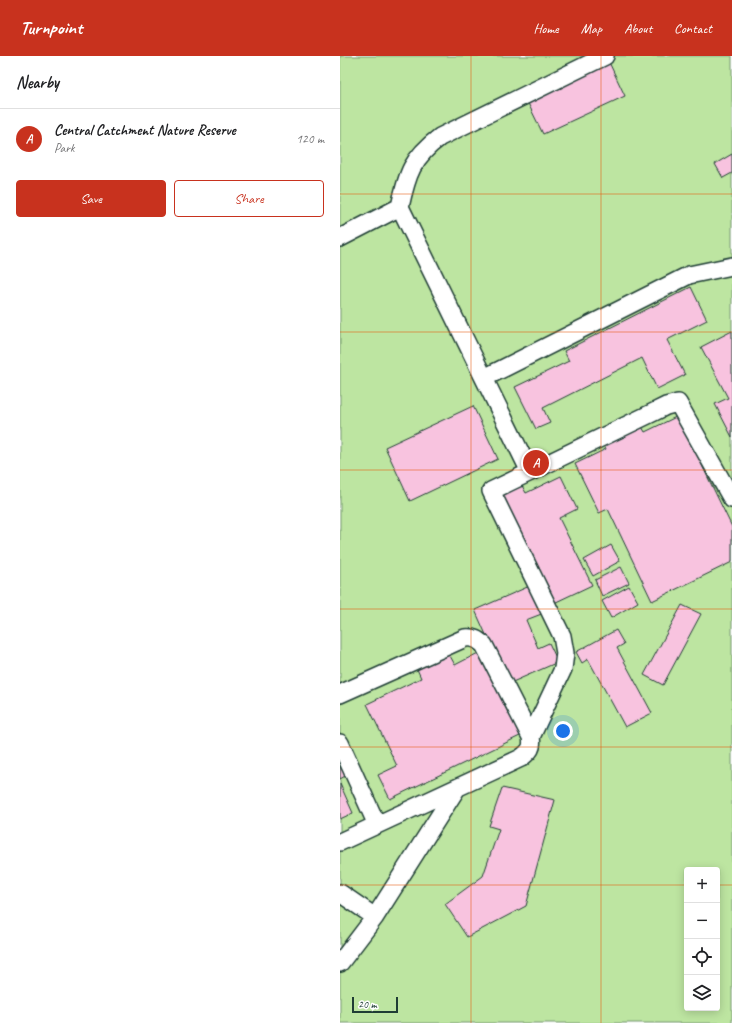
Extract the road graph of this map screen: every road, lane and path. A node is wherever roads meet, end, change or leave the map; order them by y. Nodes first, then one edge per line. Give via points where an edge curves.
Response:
1 (605, 56) edge
2 (400, 207) junction
3 (340, 238) edge
4 (732, 266) edge
5 (484, 378) junction
6 (530, 472) junction
7 (732, 499) edge
8 (340, 694) edge
9 (530, 737) junction
10 (340, 743) edge
11 (456, 788) junction
12 (377, 825) junction
13 (340, 842) edge
14 (340, 893) edge
15 (375, 917) junction
16 (340, 963) edge

1 - 2 lane via 434,141 410,169
2 - 3 lane
2 - 5 lane
4 - 5 lane via 690,275
5 - 6 lane
6 - 7 lane via 666,406 678,403
6 - 9 lane via 491,491 562,636 565,648 563,669
8 - 9 lane via 472,637 484,645
9 - 11 lane via 532,744 529,752 521,758
10 - 12 lane
11 - 12 lane
11 - 15 lane
12 - 13 lane
14 - 15 lane
15 - 16 lane

